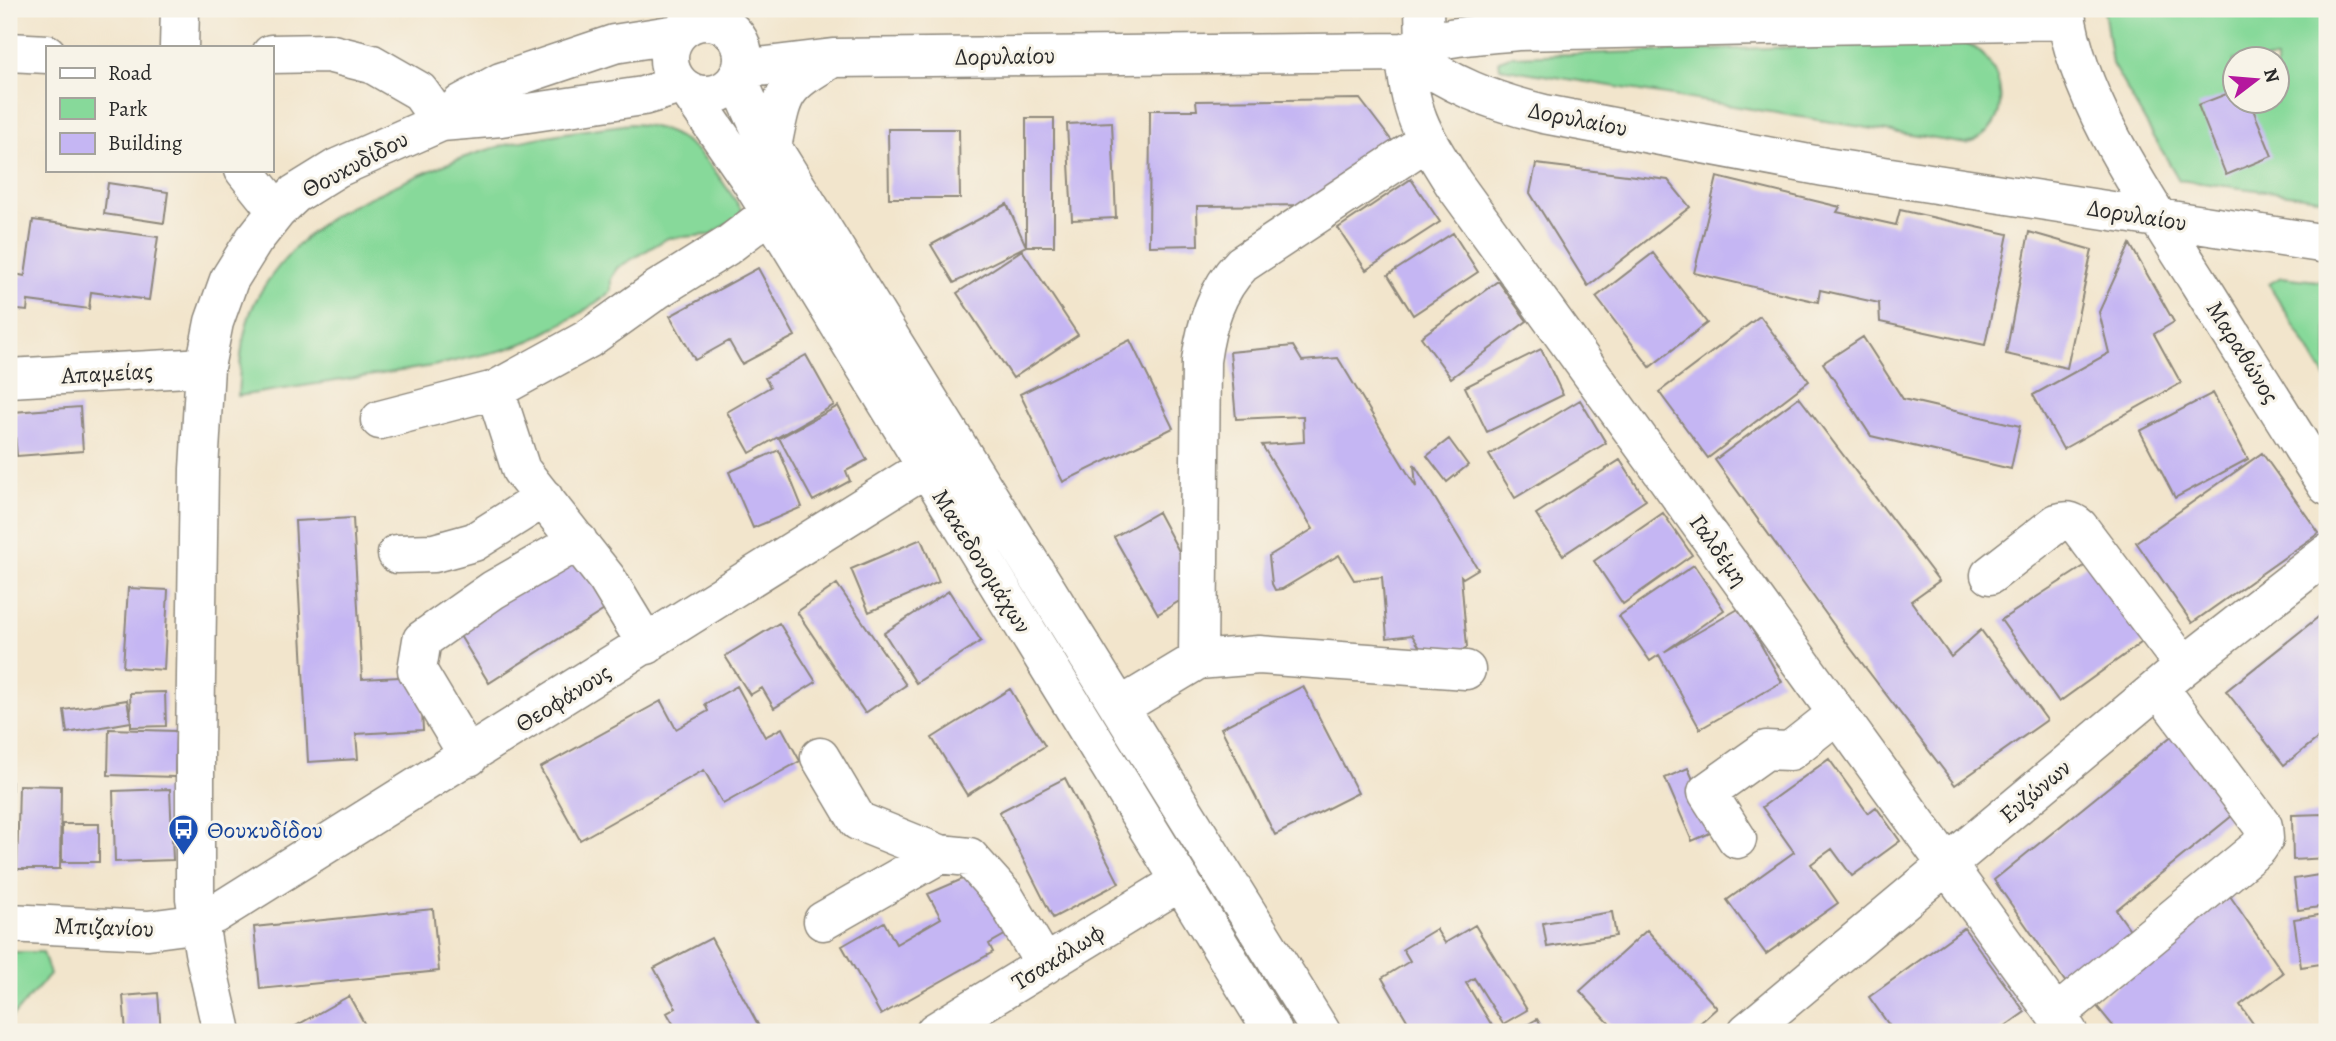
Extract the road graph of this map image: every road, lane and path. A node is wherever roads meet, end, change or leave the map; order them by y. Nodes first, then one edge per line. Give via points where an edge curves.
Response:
1 (180, 9) edge
2 (2066, 15) edge
3 (692, 21) edge
4 (1418, 35) edge
5 (179, 46) edge
6 (9, 52) edge
7 (46, 54) edge
8 (273, 54) edge
9 (833, 58) junction
10 (740, 63) junction
11 (685, 88) junction
12 (441, 122) junction
13 (1427, 141) junction
14 (772, 147) junction
15 (246, 172) edge
16 (277, 211) junction
17 (770, 213) junction
18 (2158, 218) junction
19 (2327, 244) edge
20 (205, 367) junction
21 (9, 378) edge
22 (495, 390) junction
23 (380, 421) dead end
24 (925, 468) junction
25 (2327, 486) edge
26 (544, 498) junction
27 (578, 541) junction
28 (397, 554) dead end
29 (2327, 554) edge
30 (1990, 575) dead end
31 (647, 645) junction
32 (1198, 660) junction
33 (1466, 670) dead end
34 (2171, 677) junction
35 (1120, 707) junction
36 (1837, 714) junction
37 (468, 757) junction
38 (820, 757) dead end
39 (1737, 839) dead end
40 (940, 854) junction
41 (1947, 865) junction
42 (1181, 881) junction
43 (823, 920) dead end
44 (198, 922) junction
45 (9, 923) edge
46 (1045, 965) junction
47 (2062, 1024) edge
48 (222, 1032) edge
49 (935, 1032) edge
50 (1273, 1032) edge
51 (1321, 1032) edge
52 (1747, 1032) edge

1 - 5 street
2 - 4 street
2 - 18 street, Μαραθώνος via 2090,92
3 - 10 street via 718,22 734,33
3 - 11 street via 669,54 670,66
3 - 12 street, Θουκυδίδου via 535,69 480,92
4 - 9 street, Δορυλαίου
4 - 13 street, Γαλδέμη via 1409,93
4 - 18 street, Δορυλαίου via 1434,74 1500,103 1544,114 1825,167
6 - 7 street
8 - 12 street via 328,53 372,64 419,91
9 - 10 street, Δορυλαίου
9 - 14 street via 798,78 781,100
10 - 11 street via 730,87 711,95
10 - 14 street, Μακεδονομάχων via 751,110
11 - 12 street, Θουκυδίδου
11 - 17 street, Μακεδονομάχων via 724,139
12 - 16 street, Θουκυδίδου via 337,168
13 - 32 street via 1242,264 1216,301 1201,361
13 - 36 street, Γαλδέμη
14 - 35 street, Μακεδονομάχων
15 - 16 street
16 - 20 street, Θουκυδίδου via 229,280
17 - 22 street via 587,339
17 - 24 street, Μακεδονομάχων
18 - 19 street, Δορυλαίου
18 - 25 street, Μαραθώνος
20 - 21 street, Απαμείας
20 - 44 street, Θουκυδίδου via 195,670
22 - 23 street
22 - 26 street via 521,470
24 - 31 street, Θεοφάνους
24 - 42 street, Μακεδονομάχων
26 - 27 street
26 - 28 street via 474,542 434,553
27 - 31 street
27 - 37 street via 493,590 422,640 417,670
29 - 34 street, Ευζώνων
30 - 34 street via 2057,523 2073,522
31 - 37 street, Θεοφάνους
32 - 33 street via 1259,655
32 - 35 street
34 - 41 street, Ευζώνων
34 - 47 street via 2263,826 2264,839
35 - 51 street, Μακεδονομάχων
36 - 39 street via 1790,751 1766,750 1707,792
36 - 41 street, Γαλδέμη
37 - 44 street, Θεοφάνους
38 - 40 street via 858,821
40 - 43 street
40 - 46 street via 969,857 1004,896
41 - 47 street, Γαλδέμη
41 - 52 street, Ευζώνων
42 - 46 street, Τσακάλωφ
42 - 50 street, Μακεδονομάχων
44 - 45 street, Μπιζανίου via 148,930
44 - 48 street, Θουκυδίδου
46 - 49 street, Τσακάλωφ

